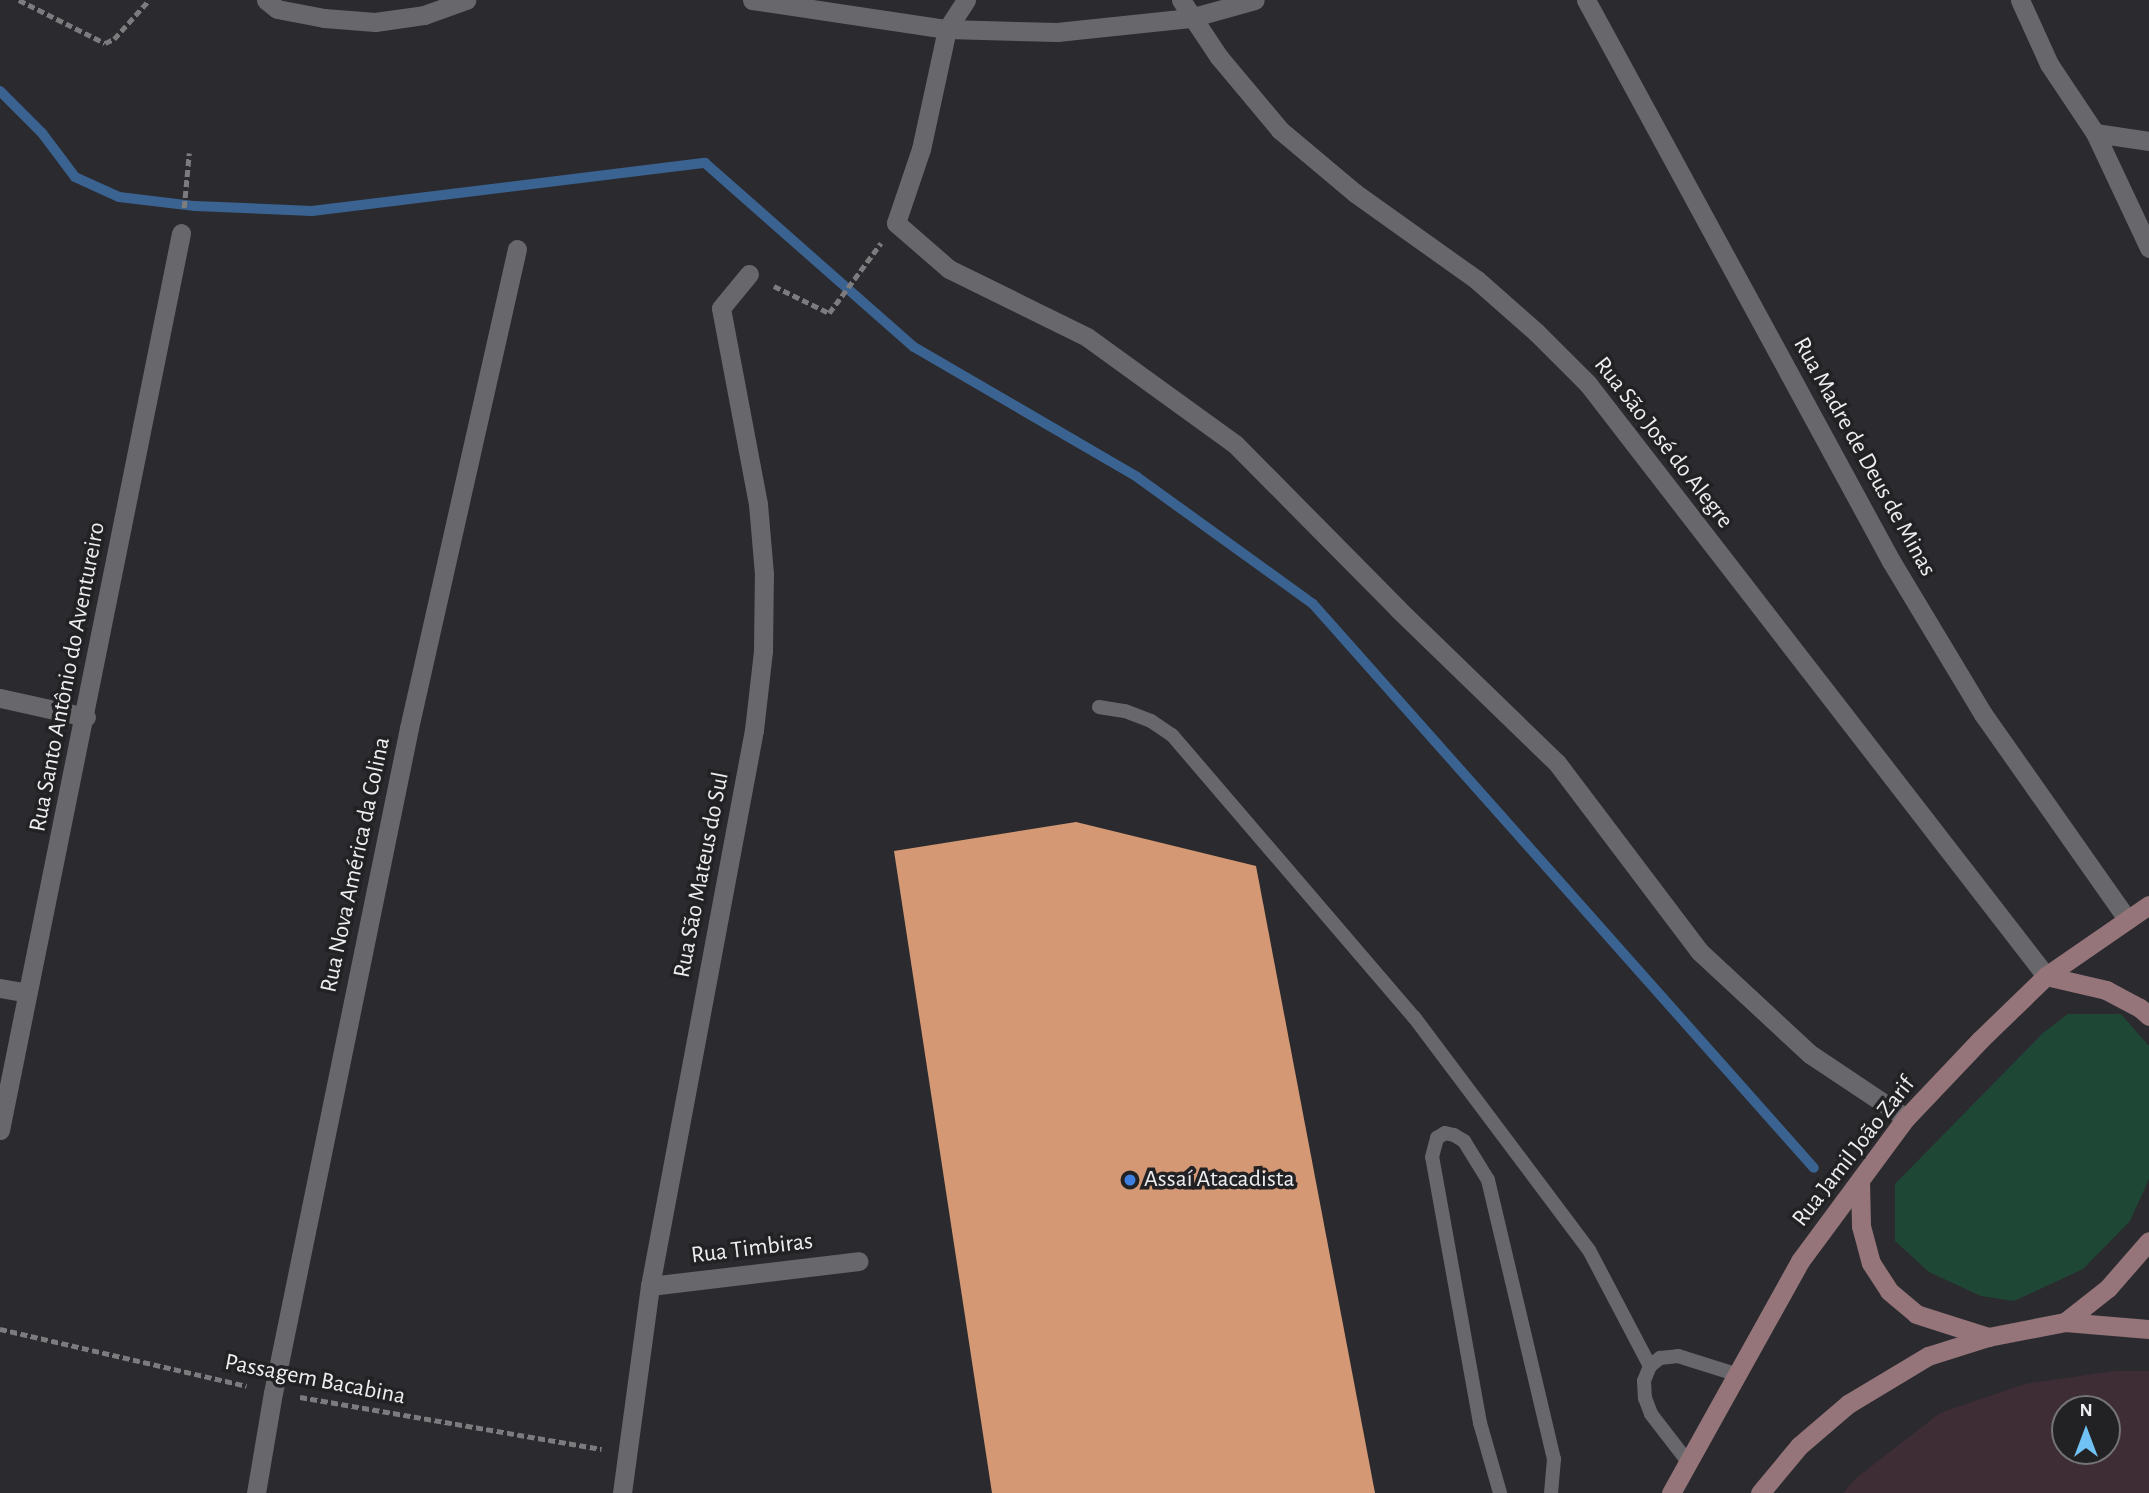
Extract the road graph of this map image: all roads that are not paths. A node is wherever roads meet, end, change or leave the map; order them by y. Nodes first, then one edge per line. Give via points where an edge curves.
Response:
1 (266, 0) edge
2 (466, 0) edge
3 (752, 0) edge
4 (966, 0) edge
5 (1181, 0) edge
6 (1255, 0) edge
7 (1587, 0) edge
8 (2020, 0) edge
9 (1190, 18) junction
10 (947, 29) junction
11 (2095, 133) junction
12 (2149, 141) edge
13 (181, 233) road end
14 (2149, 248) edge
15 (517, 249) dead end
16 (749, 274) road end
17 (0, 698) edge
18 (1099, 707) dead end
19 (86, 717) junction
20 (2149, 905) edge
21 (2127, 919) junction
22 (2046, 976) junction
23 (0, 988) edge
24 (27, 993) junction
25 (2149, 1016) edge
26 (1906, 1118) junction
27 (0, 1130) edge
28 (1860, 1181) junction
29 (2149, 1241) edge
30 (859, 1261) dead end
31 (650, 1286) junction
32 (2065, 1322) junction
33 (2149, 1329) edge
34 (1988, 1337) junction
35 (1650, 1366) junction
36 (1735, 1374) junction
37 (1688, 1462) junction
38 (256, 1493) edge
39 (622, 1493) edge
40 (1500, 1493) edge
41 (1551, 1493) edge
42 (1671, 1493) edge
43 (1760, 1493) edge

1 - 2 street via 277,9 375,22 424,15
3 - 10 street
4 - 10 street
5 - 9 street, Rua São José do Alegre
6 - 9 street
7 - 21 street, Rua Madre de Deus de Minas via 1891,561 1983,714
8 - 11 street via 2049,64
9 - 10 street via 1057,32
9 - 22 street, Rua São José do Alegre via 1280,130 1355,192 1477,280 1588,384
10 - 26 street via 921,149 896,223 948,269 1087,337 1235,444 1557,763 1699,951 1810,1054
11 - 12 street
11 - 14 street
13 - 19 street, Rua Santo Antônio do Aventureiro
15 - 38 street, Rua Nova América da Colina via 409,728
16 - 31 street, Rua São Mateus do Sul via 721,308 758,504 764,574 763,652 754,730
17 - 19 street
18 - 35 lane via 1151,721 1172,736 1413,1017 1573,1225
19 - 24 street, Rua Santo Antônio do Aventureiro
20 - 21 main road, Rua Jamil João Zarif
21 - 22 main road, Rua Jamil João Zarif
22 - 25 main road via 2106,990
22 - 26 main road, Rua Jamil João Zarif
23 - 24 street
24 - 27 street, Rua Santo Antônio do Aventureiro
26 - 28 main road, Rua Jamil João Zarif
28 - 34 main road via 1864,1239 1871,1263 1889,1291 1916,1314
28 - 36 main road, Rua Jamil João Zarif via 1800,1261
29 - 32 main road via 2108,1289
30 - 31 street, Rua Timbiras
31 - 39 street, Rua São Mateus do Sul
32 - 33 main road
32 - 34 main road
34 - 43 main road via 1928,1356 1848,1404 1799,1446
35 - 36 lane via 1660,1358 1678,1356
35 - 37 lane via 1644,1381 1651,1414
36 - 37 main road, Rua Jamil João Zarif
37 - 42 main road, Rua Jamil João Zarif
40 - 41 lane via 1480,1423 1432,1157 1437,1138 1445,1133 1464,1141 1488,1180 1554,1459

